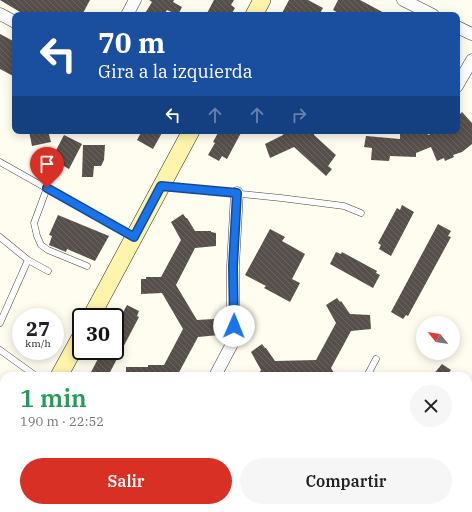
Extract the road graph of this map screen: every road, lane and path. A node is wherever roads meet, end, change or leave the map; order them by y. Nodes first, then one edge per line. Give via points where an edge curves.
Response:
1 (135, 0) edge
2 (262, 0) edge
3 (403, 0) edge
4 (129, 12) edge
5 (256, 12) edge
6 (427, 12) edge
7 (0, 14) edge
8 (12, 20) edge
9 (460, 28) edge
10 (472, 34) edge
11 (472, 60) edge
12 (460, 81) edge
13 (189, 134) edge
14 (0, 162) edge
15 (161, 186) junction
16 (47, 188) junction
17 (237, 193) junction
18 (361, 213) dead end
19 (0, 237) edge
20 (134, 237) junction
21 (28, 260) junction
22 (88, 266) dead end
23 (48, 271) dead end
24 (96, 308) edge
25 (0, 323) edge
26 (0, 350) edge
27 (72, 352) edge
28 (376, 359) dead end
29 (30, 372) edge
30 (61, 372) edge
31 (217, 372) edge
32 (369, 372) edge

1 - 4 street
2 - 5 street
3 - 6 street
7 - 8 street
9 - 10 street
11 - 12 street
13 - 15 street
14 - 16 lane
15 - 17 lane
15 - 20 street
16 - 20 lane
16 - 22 lane via 34,223 41,245
17 - 18 lane via 344,206
17 - 31 street via 233,266 233,342
19 - 21 lane
20 - 24 street
21 - 23 lane
21 - 25 lane
26 - 29 lane
27 - 30 street
28 - 32 lane

